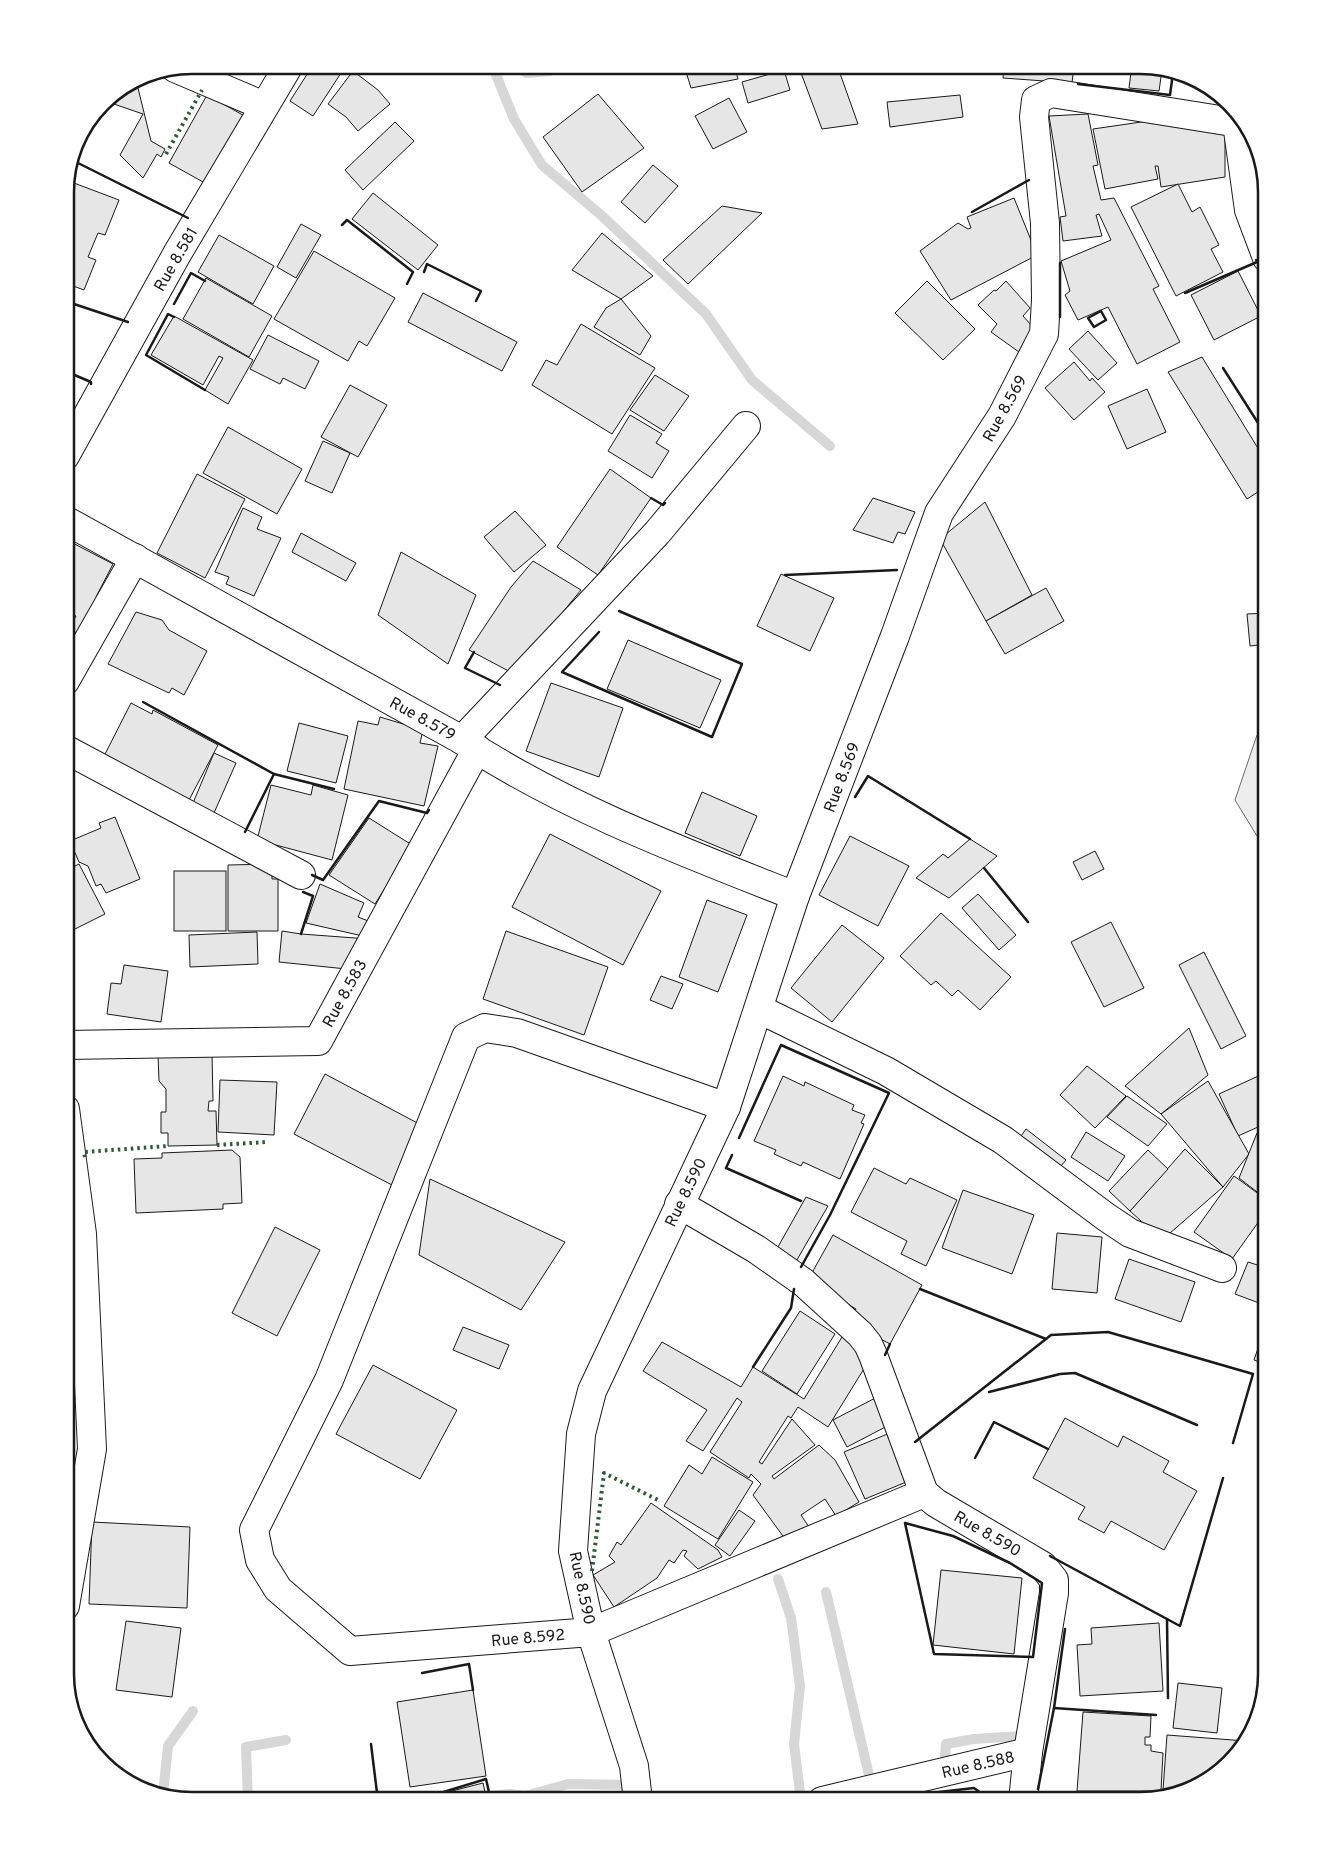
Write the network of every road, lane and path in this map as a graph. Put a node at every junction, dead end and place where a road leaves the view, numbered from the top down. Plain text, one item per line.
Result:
1 (189, 74) edge
2 (284, 74) edge
3 (264, 106) junction
4 (1235, 122) edge
5 (1242, 133) edge
6 (1258, 234) edge
7 (746, 426) dead end
8 (74, 440) edge
9 (74, 525) edge
10 (135, 558) junction
11 (74, 665) edge
12 (470, 745) junction
13 (74, 754) edge
14 (301, 875) dead end
15 (795, 896) junction
16 (759, 1009) junction
17 (74, 1045) edge
18 (726, 1107) junction
19 (679, 1204) junction
20 (74, 1235) edge
21 (1222, 1268) dead end
22 (924, 1493) junction
23 (74, 1554) edge
24 (591, 1632) junction
25 (1028, 1752) junction
26 (637, 1792) edge
27 (860, 1792) edge
28 (1024, 1792) edge

1 - 3 street
2 - 3 street, Rue 8.581
3 - 8 street, Rue 8.581
4 - 15 street, Rue 8.569
5 - 6 street
7 - 12 street, Rue 8.579
9 - 10 street, Rue 8.579
10 - 11 street
10 - 12 street, Rue 8.579
12 - 15 street
12 - 17 street, Rue 8.583
13 - 14 street
15 - 16 street, Rue 8.590
16 - 18 street, Rue 8.590
16 - 21 street
18 - 19 street, Rue 8.590
18 - 24 street, Rue 8.592
19 - 22 street
19 - 24 street, Rue 8.590
20 - 23 street
22 - 24 street, Rue 8.590
22 - 25 street, Rue 8.590
24 - 26 street
25 - 27 street, Rue 8.588
25 - 28 street, Rue 8.588

